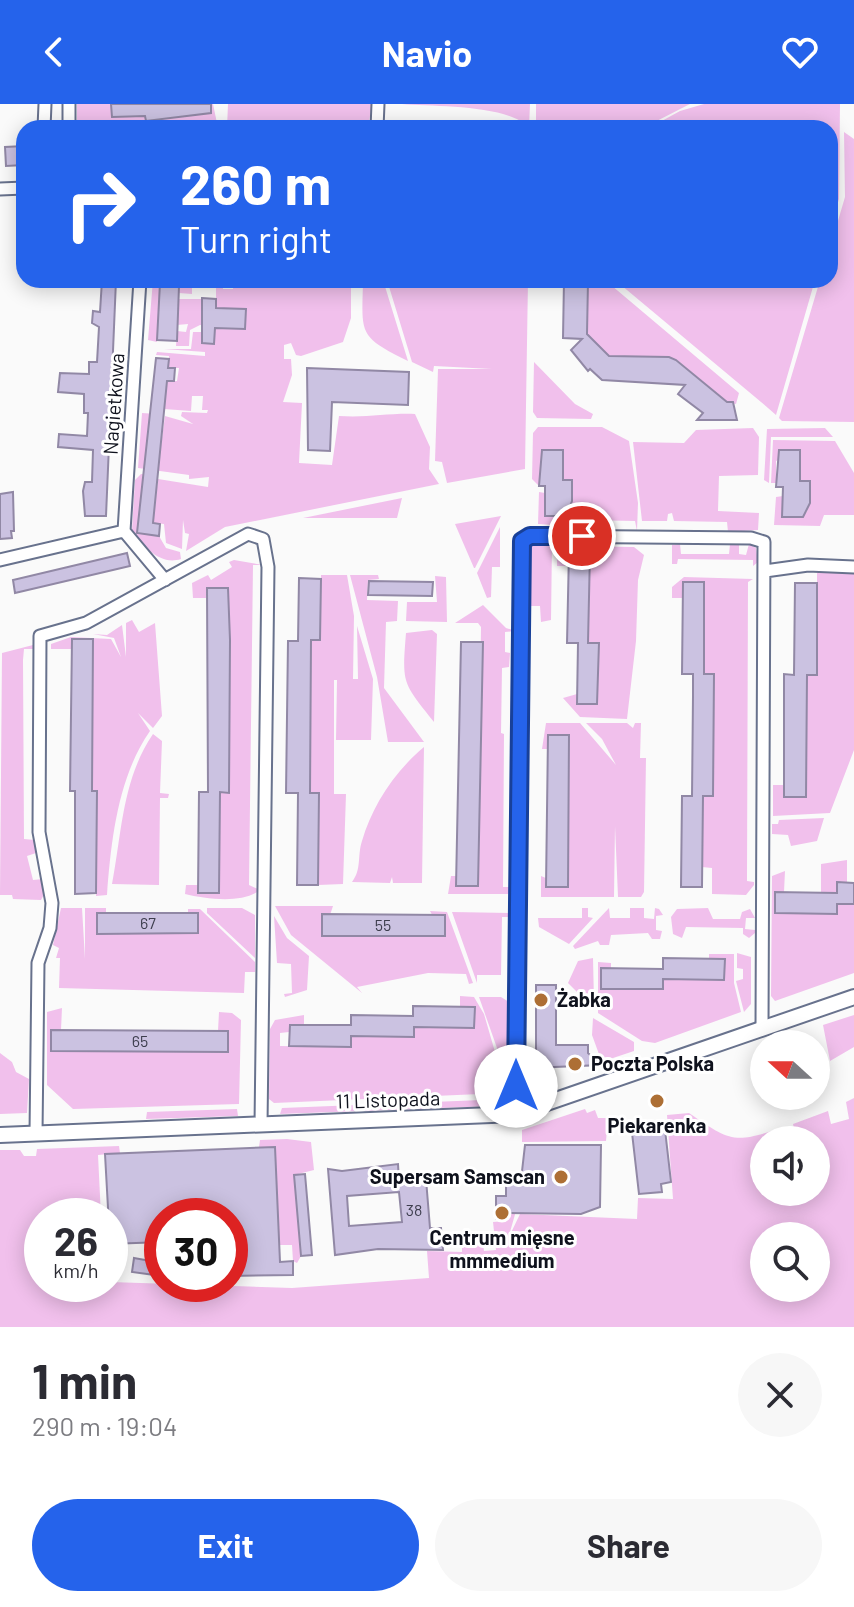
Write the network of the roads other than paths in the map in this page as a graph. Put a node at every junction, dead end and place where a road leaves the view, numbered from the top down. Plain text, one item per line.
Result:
1 (139, 288) edge
2 (124, 531) junction
3 (0, 560) edge
4 (854, 567) edge
5 (765, 571) junction
6 (165, 580) junction
7 (854, 997) edge
8 (762, 1029) junction
9 (515, 1114) junction
10 (261, 1125) junction
11 (36, 1134) junction
12 (0, 1135) edge

1 - 2 street, Nagietkowa
2 - 3 street
2 - 6 street
4 - 5 street
5 - 8 street
5 - 9 street
6 - 10 street
6 - 11 street
7 - 8 street, 11 Listopada
8 - 9 street, 11 Listopada
9 - 10 street, 11 Listopada
10 - 11 street, 11 Listopada
11 - 12 street, 11 Listopada

